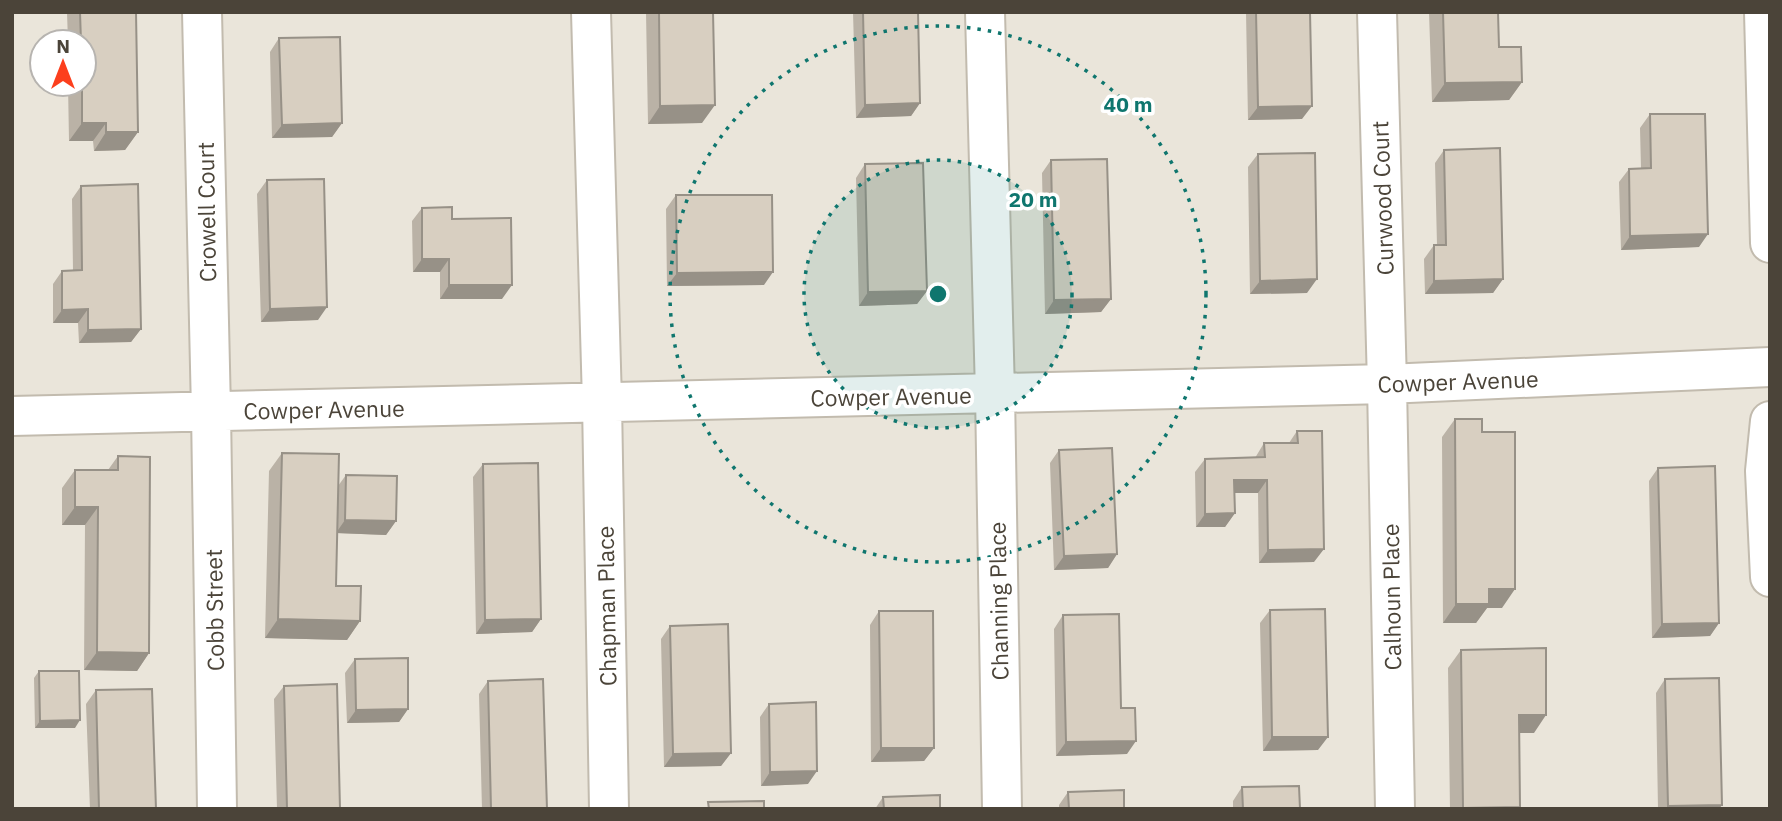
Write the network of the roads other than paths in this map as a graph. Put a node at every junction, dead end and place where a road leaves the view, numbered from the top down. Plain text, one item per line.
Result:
1 (202, 12) edge
2 (591, 12) edge
3 (985, 12) edge
4 (1377, 12) edge
5 (1765, 12) edge
6 (1770, 243) edge
7 (1770, 367) edge
8 (1387, 384) junction
9 (995, 393) junction
10 (602, 402) junction
11 (211, 411) junction
12 (12, 416) edge
13 (1770, 421) edge
14 (1770, 576) edge
15 (216, 809) edge
16 (610, 809) edge
17 (1002, 809) edge
18 (1395, 809) edge

1 - 11 street, Crowell Court
2 - 10 street
3 - 9 street
4 - 8 street, Curwood Court
5 - 6 street
7 - 8 street, Cowper Avenue
8 - 9 street, Cowper Avenue
8 - 18 street, Calhoun Place
9 - 10 street, Cowper Avenue
9 - 17 street, Channing Place
10 - 11 street, Cowper Avenue
10 - 16 street, Chapman Place
11 - 12 street, Cowper Avenue
11 - 15 street, Cobb Street
13 - 14 street

